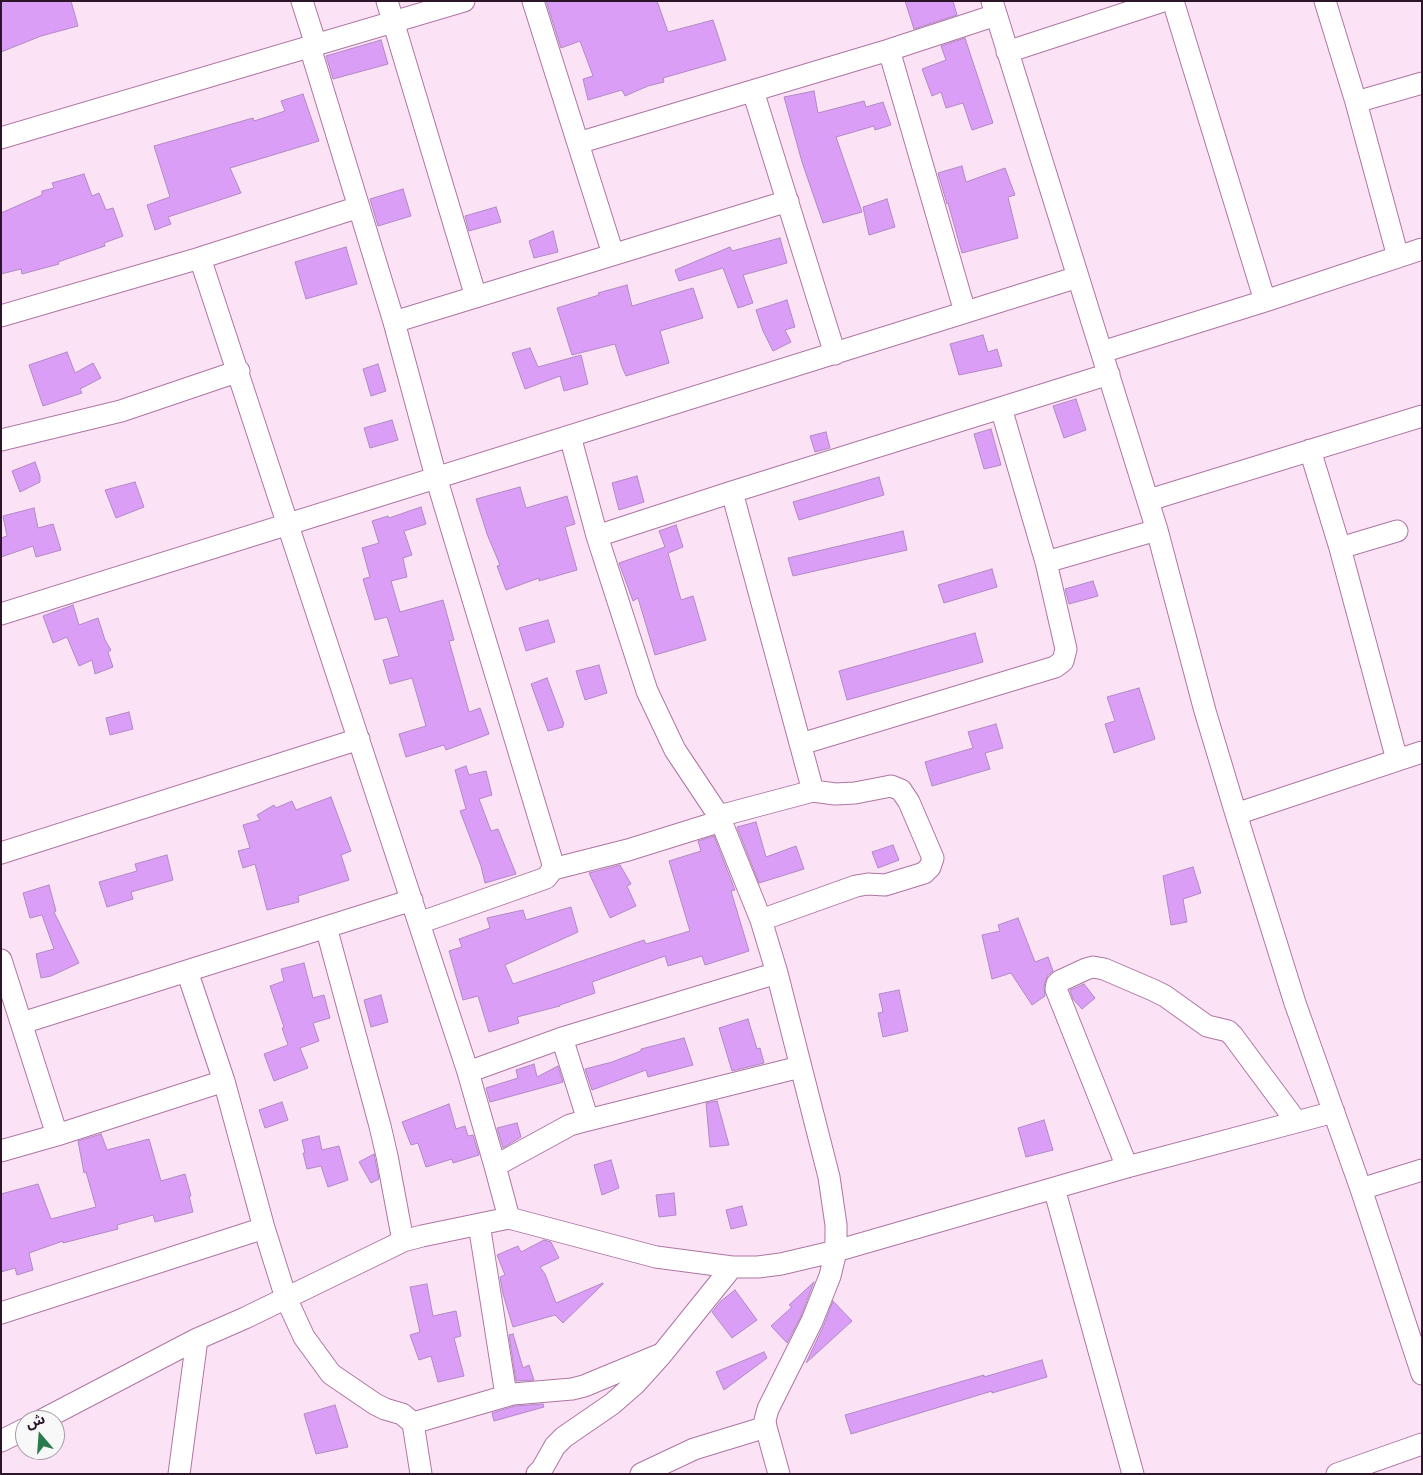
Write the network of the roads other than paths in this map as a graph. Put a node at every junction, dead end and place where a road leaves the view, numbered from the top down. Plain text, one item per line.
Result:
1 (302, 1) edge
2 (387, 1) edge
3 (464, 1) edge
4 (532, 1) edge
5 (1163, 1) edge
6 (1173, 1) edge
7 (1325, 1) edge
8 (994, 8) edge
9 (394, 22) junction
10 (313, 46) junction
11 (889, 50) junction
12 (1007, 52) junction
13 (1422, 83) edge
14 (753, 91) junction
15 (1356, 102) junction
16 (1, 138) edge
17 (578, 142) junction
18 (788, 201) junction
19 (359, 207) junction
20 (1422, 249) edge
21 (613, 254) junction
22 (1398, 257) junction
23 (200, 258) junction
24 (1078, 277) junction
25 (476, 297) junction
26 (1265, 301) junction
27 (966, 312) junction
28 (1, 316) edge
29 (394, 322) junction
30 (1102, 352) junction
31 (835, 354) junction
32 (239, 371) junction
33 (1109, 374) junction
34 (1001, 408) junction
35 (1422, 416) edge
36 (2, 435) edge
37 (570, 436) junction
38 (1310, 450) junction
39 (436, 477) junction
40 (732, 492) junction
41 (1148, 500) junction
42 (288, 524) junction
43 (1158, 530) junction
44 (1397, 531) dead end
45 (597, 536) junction
46 (1340, 548) junction
47 (1046, 562) junction
48 (1, 614) edge
49 (359, 740) junction
50 (800, 744) junction
51 (1422, 752) edge
52 (1397, 760) junction
53 (813, 791) junction
54 (1236, 814) junction
55 (720, 819) junction
56 (1, 853) edge
57 (553, 868) junction
58 (412, 900) junction
59 (761, 920) junction
60 (419, 923) junction
61 (326, 927) junction
62 (1, 960) edge
63 (187, 971) junction
64 (777, 973) junction
65 (22, 1023) junction
66 (562, 1038) junction
67 (800, 1067) junction
68 (468, 1072) junction
69 (224, 1081) junction
70 (1334, 1112) junction
71 (588, 1120) junction
72 (1296, 1121) junction
73 (57, 1135) junction
74 (1, 1151) edge
75 (495, 1166) junction
76 (1127, 1167) junction
77 (1422, 1170) edge
78 (1054, 1188) junction
79 (1361, 1189) junction
80 (508, 1218) junction
81 (479, 1224) junction
82 (264, 1228) junction
83 (403, 1241) junction
84 (836, 1251) junction
85 (732, 1267) junction
86 (286, 1298) junction
87 (1, 1313) edge
88 (197, 1339) junction
89 (1416, 1339) edge
90 (662, 1354) junction
91 (1422, 1374) edge
92 (506, 1395) junction
93 (61, 1410) edge
94 (413, 1423) junction
95 (766, 1427) junction
96 (15, 1434) edge
97 (1, 1441) edge
98 (1422, 1444) edge
99 (179, 1474) edge
100 (421, 1474) edge
101 (537, 1474) edge
102 (641, 1474) edge
103 (779, 1474) edge
104 (1134, 1474) edge
105 (1338, 1474) edge

1 - 10 street
2 - 9 street
3 - 9 street
4 - 17 street
5 - 12 street
6 - 26 street
7 - 15 street
8 - 11 street
8 - 12 street
9 - 10 street
9 - 25 street
10 - 16 street
10 - 19 street
11 - 14 street
11 - 27 street
12 - 24 street
13 - 15 street
14 - 17 street
14 - 18 street
15 - 22 street
17 - 21 street
18 - 21 street
18 - 31 street
19 - 23 street
19 - 29 street
20 - 22 street
21 - 25 street
22 - 26 street
23 - 28 street
23 - 32 street
24 - 27 street
24 - 30 street
25 - 29 street
26 - 30 street
27 - 31 street
29 - 39 street
30 - 33 street
31 - 37 street
32 - 36 street
32 - 42 street
33 - 34 street
33 - 41 street
34 - 40 street
34 - 47 street
35 - 38 street
37 - 39 street
37 - 45 street
38 - 41 street
38 - 46 street
39 - 42 street
39 - 57 street
40 - 45 street
40 - 50 street
41 - 43 street
42 - 48 street
42 - 49 street
43 - 47 street
43 - 54 street
44 - 46 street
45 - 55 street
46 - 52 street
47 - 50 street
49 - 56 street
49 - 58 street
50 - 53 street
51 - 52 street
52 - 54 street
53 - 55 street
53 - 59 street
54 - 70 street
55 - 57 street
55 - 59 street
57 - 60 street
58 - 60 street
58 - 61 street
59 - 64 street
60 - 68 street
61 - 63 street
61 - 83 street
62 - 65 street
63 - 65 street
63 - 69 street
64 - 66 street
64 - 67 street
65 - 73 street
66 - 68 street
66 - 71 street
67 - 71 street
67 - 84 street
68 - 75 street
69 - 73 street
69 - 82 street
70 - 72 street
70 - 79 street
71 - 75 street
72 - 76 street
72 - 76 street
73 - 74 street
75 - 80 street
76 - 78 street
77 - 79 street
78 - 84 street
78 - 104 street
79 - 89 street
80 - 81 street
80 - 85 street
81 - 83 street
81 - 92 street
82 - 86 street
82 - 87 street
83 - 86 street
84 - 85 street
84 - 95 street
85 - 90 street
86 - 88 street
86 - 94 street
88 - 93 street
88 - 99 street
89 - 91 street
90 - 92 street
90 - 101 street
92 - 94 street
94 - 100 street
95 - 102 street
95 - 103 street
96 - 97 street
98 - 105 street

